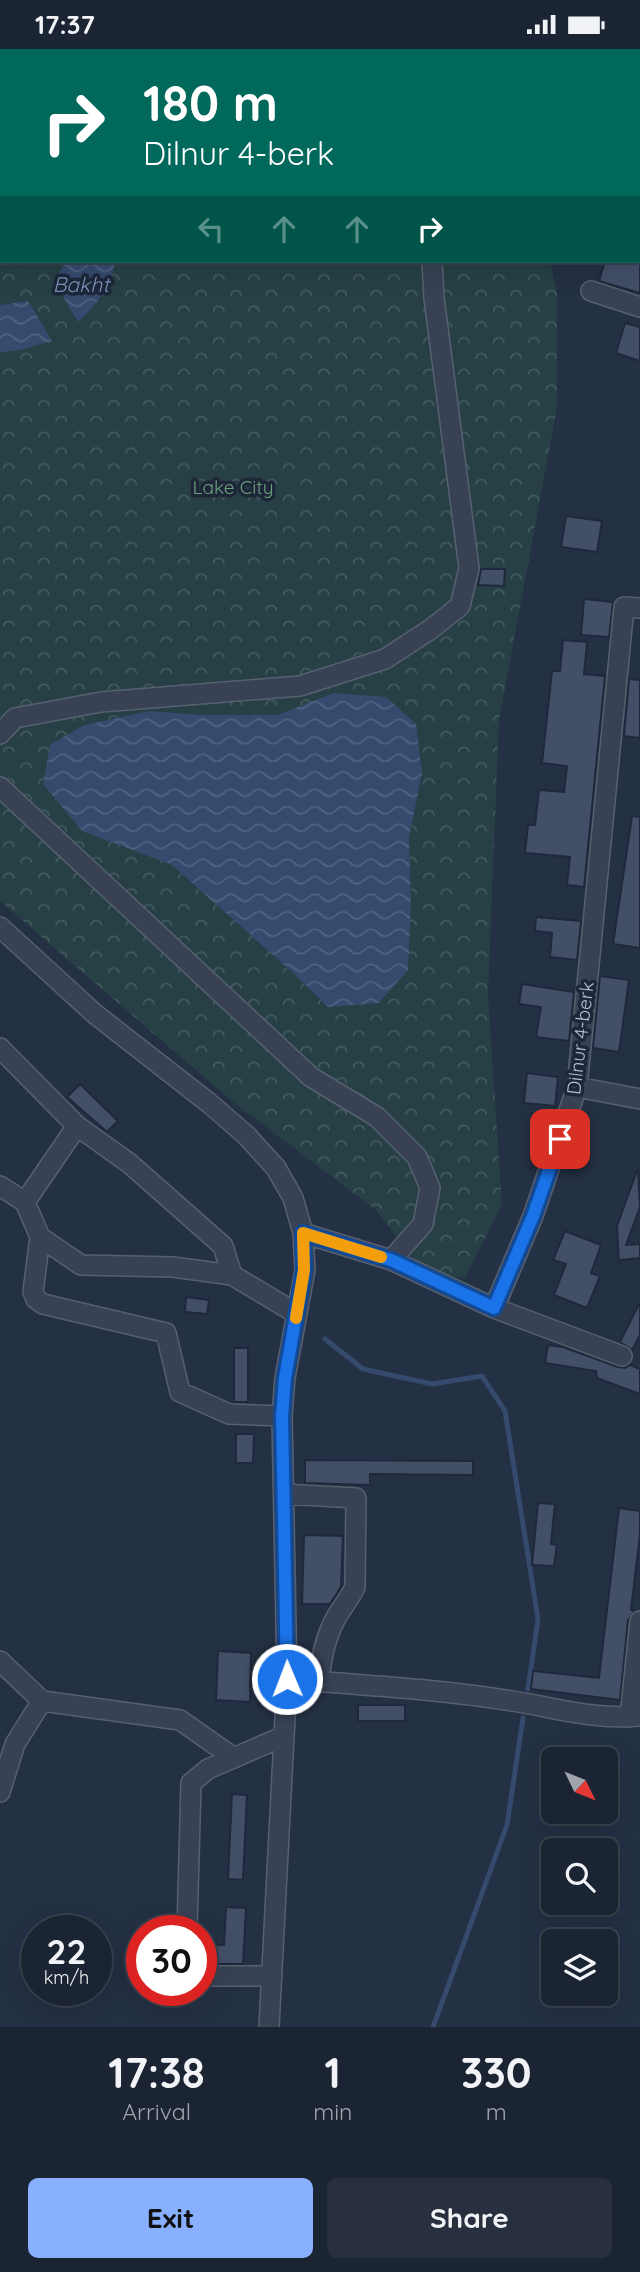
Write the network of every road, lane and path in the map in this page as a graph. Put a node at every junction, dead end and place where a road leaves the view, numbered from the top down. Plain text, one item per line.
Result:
1 (432, 263) edge
2 (592, 291) dead end
3 (640, 307) edge
4 (640, 608) edge
5 (0, 734) edge
6 (0, 787) edge
7 (0, 927) edge
8 (0, 1048) edge
9 (577, 1087) junction
10 (640, 1099) edge
11 (77, 1126) junction
12 (0, 1186) edge
13 (25, 1202) junction
14 (303, 1233) junction
15 (40, 1237) junction
16 (391, 1260) junction
17 (232, 1275) junction
18 (494, 1308) junction
19 (297, 1314) junction
20 (622, 1356) dead end
21 (282, 1416) junction
22 (284, 1494) junction
23 (640, 1621) edge
24 (0, 1661) edge
25 (287, 1679) junction
26 (319, 1681) junction
27 (42, 1701) junction
28 (635, 1717) edge
29 (284, 1736) junction
30 (234, 1758) junction
31 (0, 1791) edge
32 (187, 1915) edge
33 (217, 1976) edge
34 (272, 1976) junction
35 (269, 2027) edge

1 - 5 street
2 - 3 street
4 - 9 street, Dilnur 4-berk
6 - 16 street
7 - 14 street
8 - 11 street
9 - 10 street
9 - 18 street, Dilnur 4-berk
11 - 13 street
11 - 17 street
12 - 13 street
13 - 15 street
14 - 16 street
14 - 19 street
15 - 17 street
15 - 21 street
16 - 18 street
17 - 19 street
18 - 20 street
19 - 21 street
21 - 22 street
22 - 25 street
22 - 26 street
23 - 28 street
24 - 27 street
25 - 26 street
25 - 29 street
26 - 28 street
27 - 30 street
27 - 31 street
29 - 30 street
29 - 34 street
30 - 32 street
33 - 34 street
34 - 35 street

